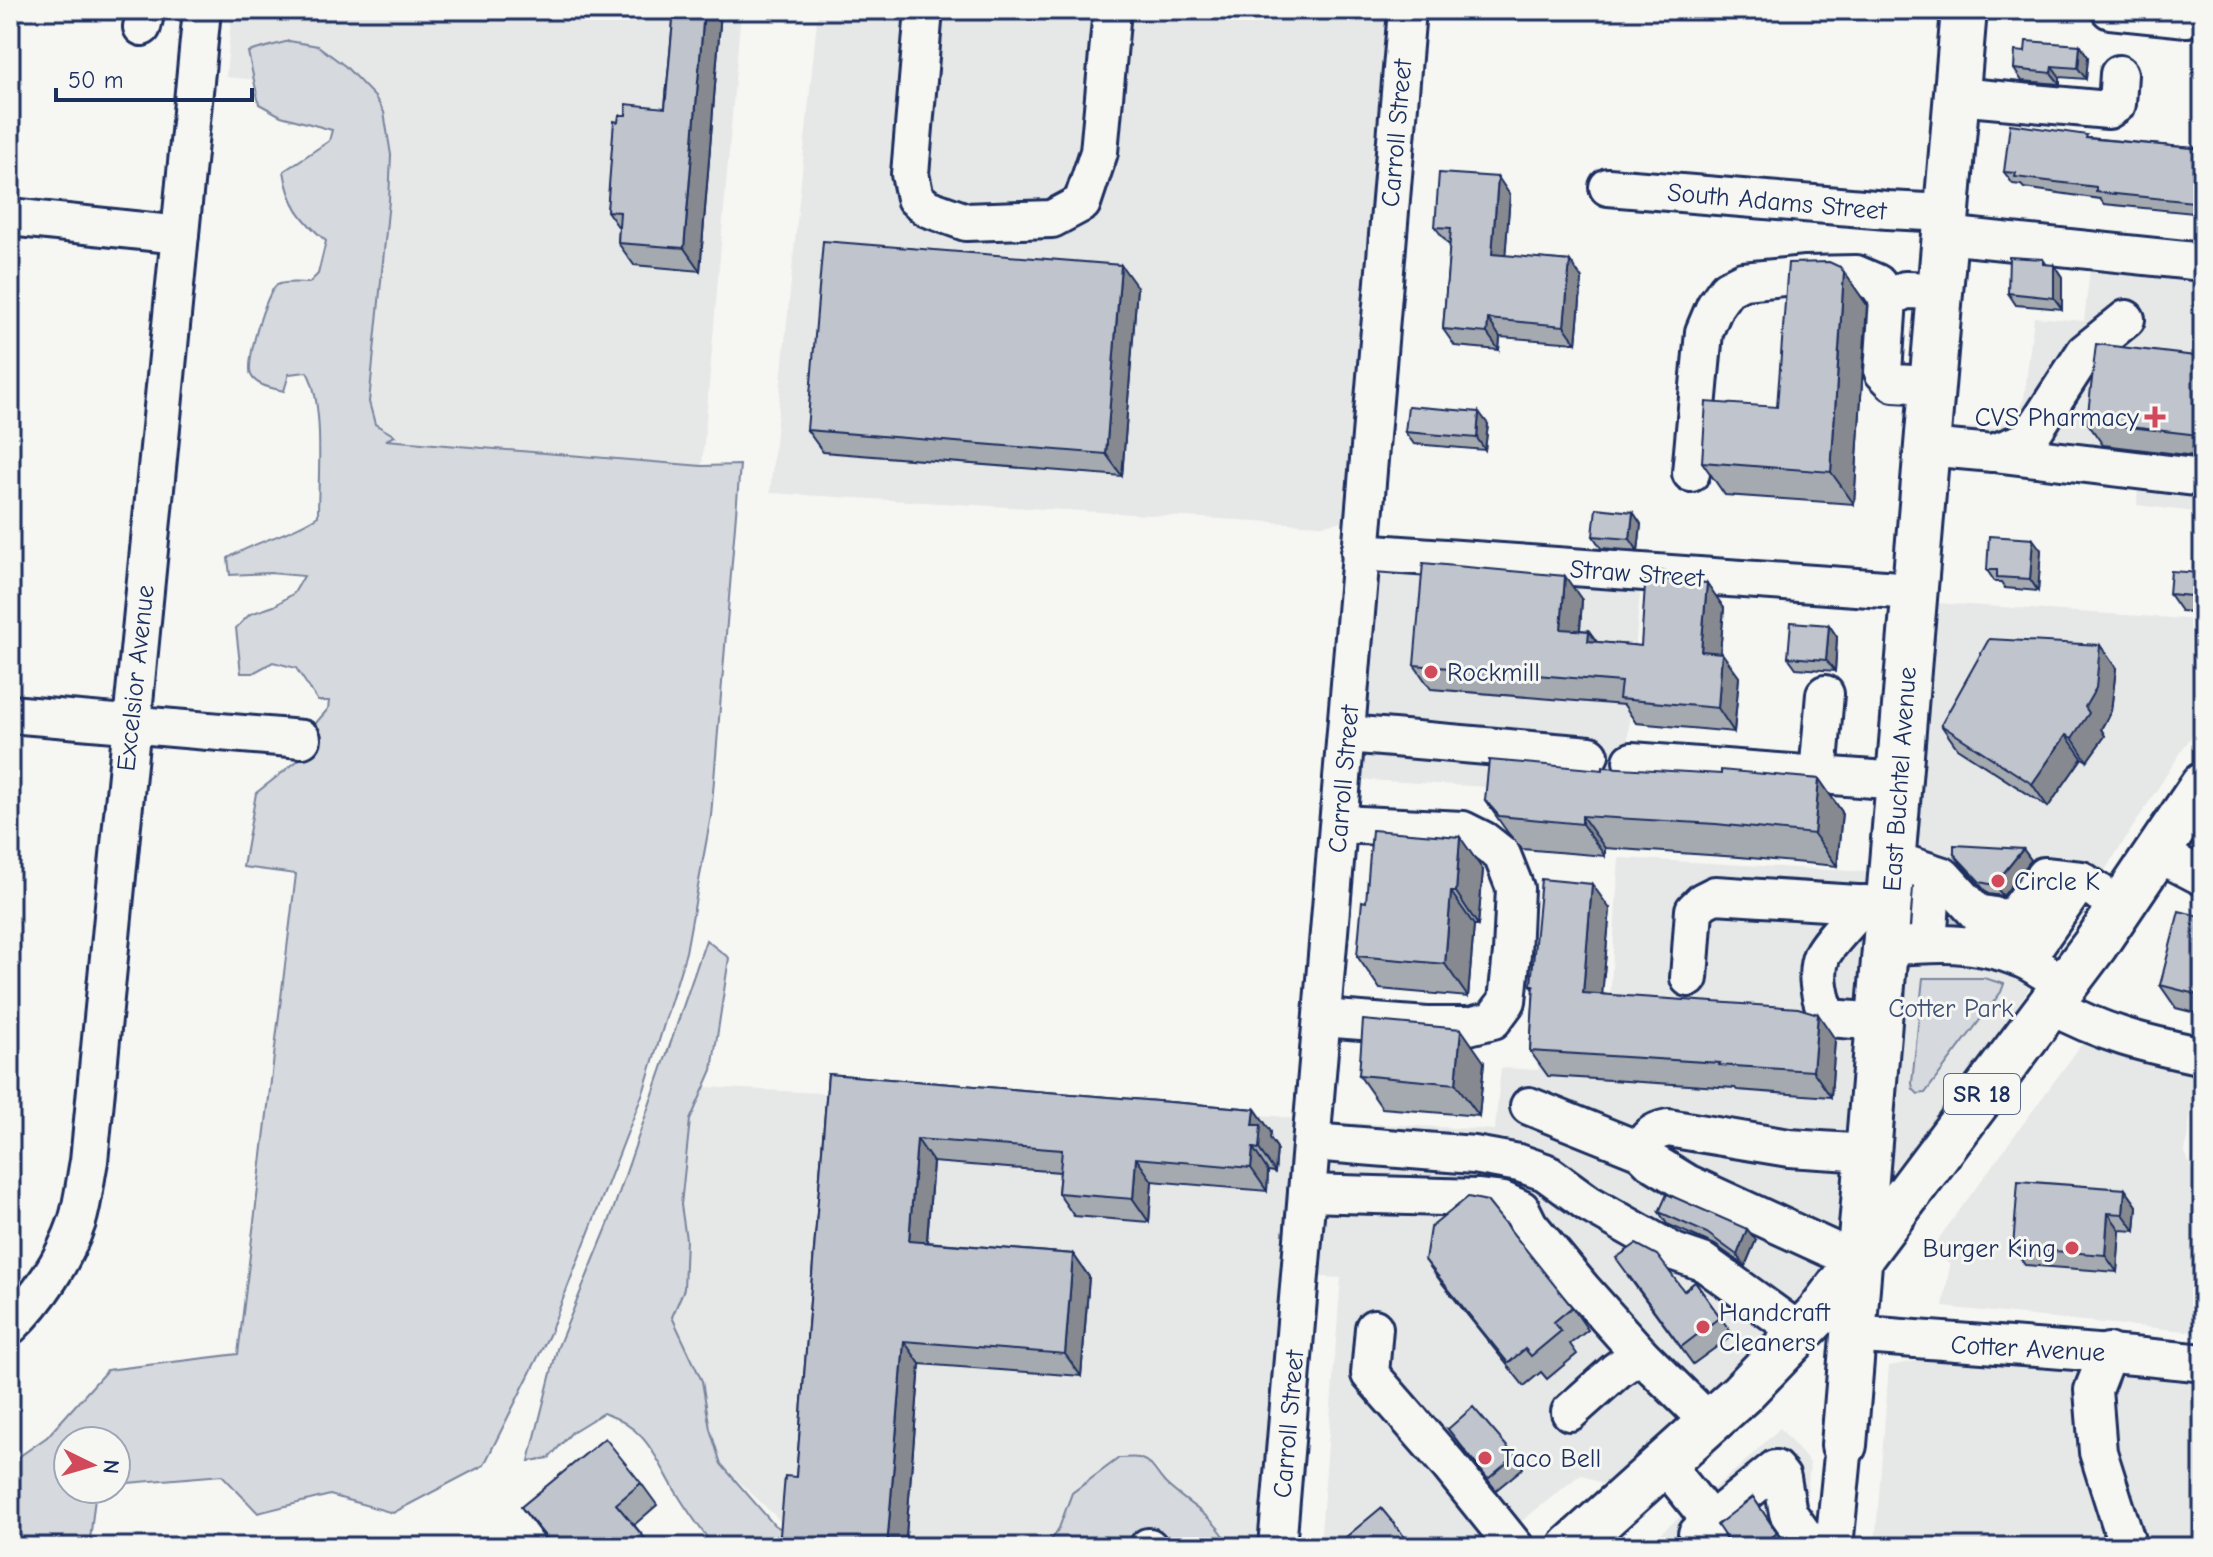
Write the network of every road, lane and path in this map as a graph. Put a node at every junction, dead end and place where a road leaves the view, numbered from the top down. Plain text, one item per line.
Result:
1 (202, 10) edge
2 (924, 10) edge
3 (1112, 10) edge
4 (1407, 10) edge
5 (1964, 10) edge
6 (2110, 10) edge
7 (2187, 18) dead end
8 (2119, 74) dead end
9 (1957, 96) junction
10 (1608, 187) dead end
11 (10, 217) edge
12 (1946, 224) junction
13 (180, 235) junction
14 (2202, 255) edge
15 (1940, 291) junction
16 (1888, 299) junction
17 (2126, 319) dead end
18 (1931, 385) junction
19 (1926, 447) junction
20 (1993, 453) junction
21 (1691, 473) dead end
22 (2203, 478) edge
23 (1360, 552) junction
24 (1913, 591) junction
25 (1825, 694) dead end
26 (10, 714) edge
27 (131, 724) junction
28 (1347, 734) junction
29 (302, 739) dead end
30 (1590, 755) dead end
31 (1632, 761) dead end
32 (1818, 775) junction
33 (1900, 781) junction
34 (2203, 785) edge
35 (1339, 824) junction
36 (2157, 853) junction
37 (2203, 877) edge
38 (2081, 880) junction
39 (2121, 907) junction
40 (1922, 910) junction
41 (2011, 919) junction
42 (1990, 948) junction
43 (2025, 960) junction
44 (1689, 978) dead end
45 (2058, 996) junction
46 (1322, 1018) junction
47 (1879, 1022) junction
48 (2203, 1056) edge
49 (1529, 1106) dead end
50 (1312, 1142) junction
51 (1641, 1151) junction
52 (1868, 1153) junction
53 (1307, 1193) junction
54 (1859, 1262) junction
55 (10, 1326) edge
56 (1374, 1328) dead end
57 (1800, 1332) junction
58 (1853, 1334) junction
59 (2108, 1352) junction
60 (1640, 1354) junction
61 (2203, 1363) edge
62 (1570, 1412) dead end
63 (1710, 1423) junction
64 (1844, 1445) joint
65 (1665, 1464) junction
66 (1711, 1539) edge
67 (1820, 1539) edge
68 (1277, 1547) edge
69 (1515, 1547) edge
70 (1571, 1547) edge
71 (2128, 1547) edge

1 - 13 street, Excelsior Avenue
2 - 3 street
4 - 23 street, Carroll Street
5 - 9 main road, East Buchtel Avenue
6 - 7 street
8 - 9 street
9 - 12 main road, East Buchtel Avenue
10 - 12 street, South Adams Street
11 - 13 street
12 - 14 street, South Adams Street
12 - 15 main road, East Buchtel Avenue
13 - 27 street, Excelsior Avenue
15 - 16 street
15 - 18 main road, East Buchtel Avenue
16 - 18 street
16 - 21 street
17 - 20 street
18 - 19 main road, East Buchtel Avenue
19 - 20 street
19 - 24 main road, East Buchtel Avenue
20 - 22 street
23 - 24 street, Straw Street
23 - 28 street, Carroll Street
24 - 33 main road, East Buchtel Avenue
25 - 32 street
26 - 27 street
27 - 29 street
27 - 55 street, Excelsior Avenue
28 - 30 street
28 - 35 street, Carroll Street
31 - 32 street
32 - 33 street
33 - 40 main road, East Buchtel Avenue
34 - 36 main road, SR 18
35 - 46 street, Carroll Street
35 - 46 street
36 - 37 street
36 - 39 main road, SR 18
38 - 39 street
38 - 41 street
38 - 43 street
39 - 45 main road, SR 18
40 - 41 street
40 - 42 street
40 - 44 street
40 - 47 main road, East Buchtel Avenue
40 - 47 street
41 - 42 street
42 - 43 street
43 - 45 street
45 - 48 street
45 - 54 main road, SR 18
46 - 50 street, Carroll Street
47 - 52 main road, East Buchtel Avenue
49 - 51 street
50 - 53 street, Carroll Street
50 - 57 street
51 - 52 street
51 - 54 street
52 - 54 main road, East Buchtel Avenue
53 - 60 street
53 - 68 street, Carroll Street
54 - 57 main road, SR 18
54 - 58 main road, East Buchtel Avenue
56 - 69 street
57 - 63 main road, SR 18
58 - 59 street, Cotter Avenue
58 - 64 main road, East Buchtel Avenue
59 - 61 street, Cotter Avenue
59 - 71 street
60 - 62 street
60 - 63 street
63 - 65 main road, SR 18
64 - 67 street, East Buchtel Avenue
65 - 66 street
65 - 70 main road, SR 18
66 - 67 street

